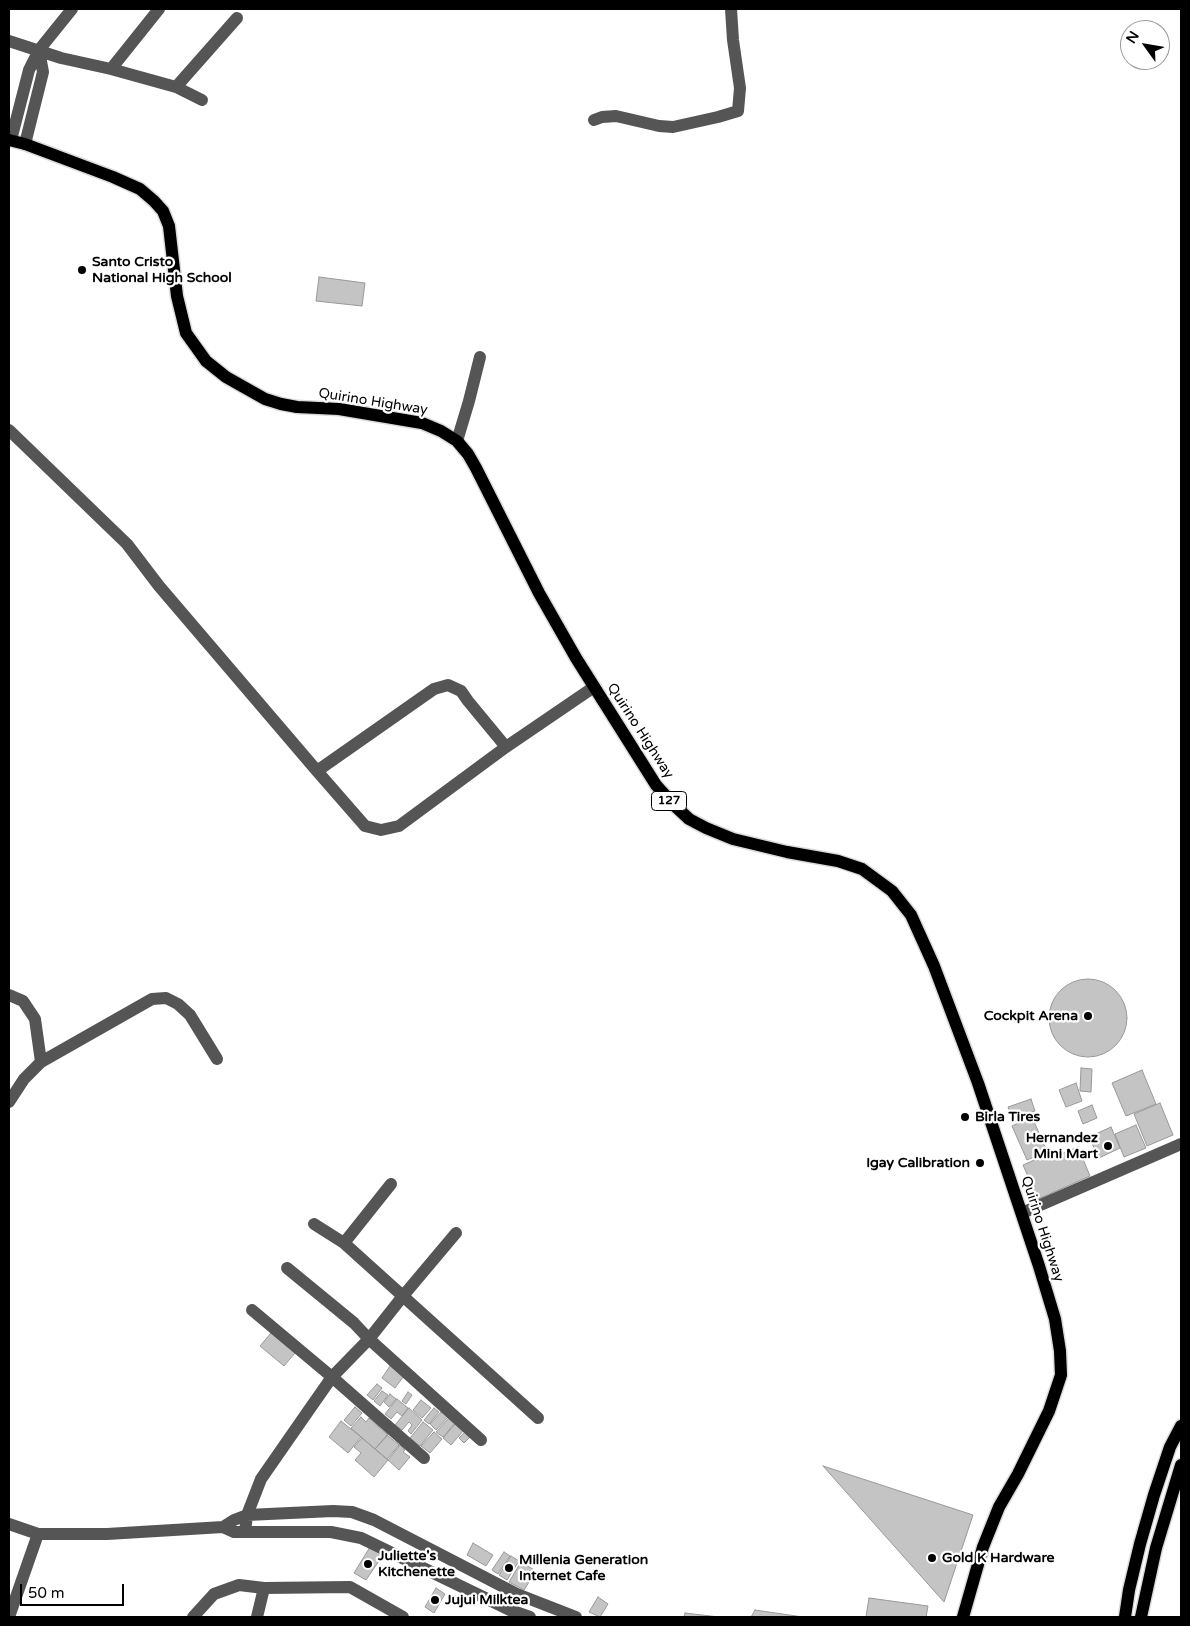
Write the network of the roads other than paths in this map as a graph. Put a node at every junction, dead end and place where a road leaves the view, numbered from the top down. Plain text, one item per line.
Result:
1 (72, 9) edge
2 (160, 9) edge
3 (731, 9) edge
4 (237, 18) dead end
5 (9, 41) edge
6 (39, 50) junction
7 (111, 69) junction
8 (176, 87) junction
9 (202, 100) dead end
10 (594, 120) dead end
11 (10, 140) edge
12 (25, 144) junction
13 (480, 357) dead end
14 (9, 430) edge
15 (457, 441) junction
16 (594, 687) junction
17 (506, 747) junction
18 (317, 771) junction
19 (9, 995) edge
20 (217, 1059) dead end
21 (41, 1062) junction
22 (9, 1102) edge
23 (1181, 1144) edge
24 (392, 1184) dead end
25 (1022, 1213) junction
26 (314, 1224) dead end
27 (456, 1233) dead end
28 (344, 1243) junction
29 (287, 1268) dead end
30 (402, 1296) junction
31 (252, 1310) dead end
32 (369, 1339) junction
33 (332, 1378) junction
34 (538, 1418) dead end
35 (1181, 1426) edge
36 (481, 1440) dead end
37 (424, 1458) dead end
38 (1181, 1464) edge
39 (247, 1515) junction
40 (9, 1524) edge
41 (222, 1527) junction
42 (245, 1532) junction
43 (38, 1534) junction
44 (264, 1588) junction
45 (13, 1594) edge
46 (964, 1616) edge
47 (9, 1617) edge
48 (193, 1617) edge
49 (257, 1617) edge
50 (403, 1617) edge
51 (530, 1617) edge
52 (576, 1617) edge
53 (1125, 1617) edge
54 (1141, 1617) edge

1 - 6 street
2 - 7 street
3 - 10 street
4 - 8 street
5 - 6 street
6 - 7 street
6 - 11 street
6 - 12 street
7 - 8 street
8 - 9 street
11 - 12 main road, Quirino Highway / 127
12 - 15 main road, Quirino Highway / 127
13 - 15 street
14 - 18 street
15 - 16 main road, Quirino Highway / 127
16 - 17 street
16 - 25 main road, Quirino Highway / 127
17 - 18 street
17 - 18 street
19 - 21 street
20 - 21 street
21 - 22 street
23 - 25 street
24 - 28 street
25 - 46 main road, Quirino Highway / 127
26 - 28 street
27 - 30 street
28 - 30 street
29 - 32 street
30 - 32 street
30 - 34 street
31 - 33 street
32 - 33 street
32 - 36 street
33 - 37 street
33 - 39 street
35 - 53 main road
38 - 54 main road
39 - 41 street
39 - 42 street
39 - 52 street
40 - 43 street
41 - 42 street
41 - 43 street
42 - 51 street
43 - 45 street
44 - 48 street
44 - 49 street
44 - 50 street
45 - 47 street

